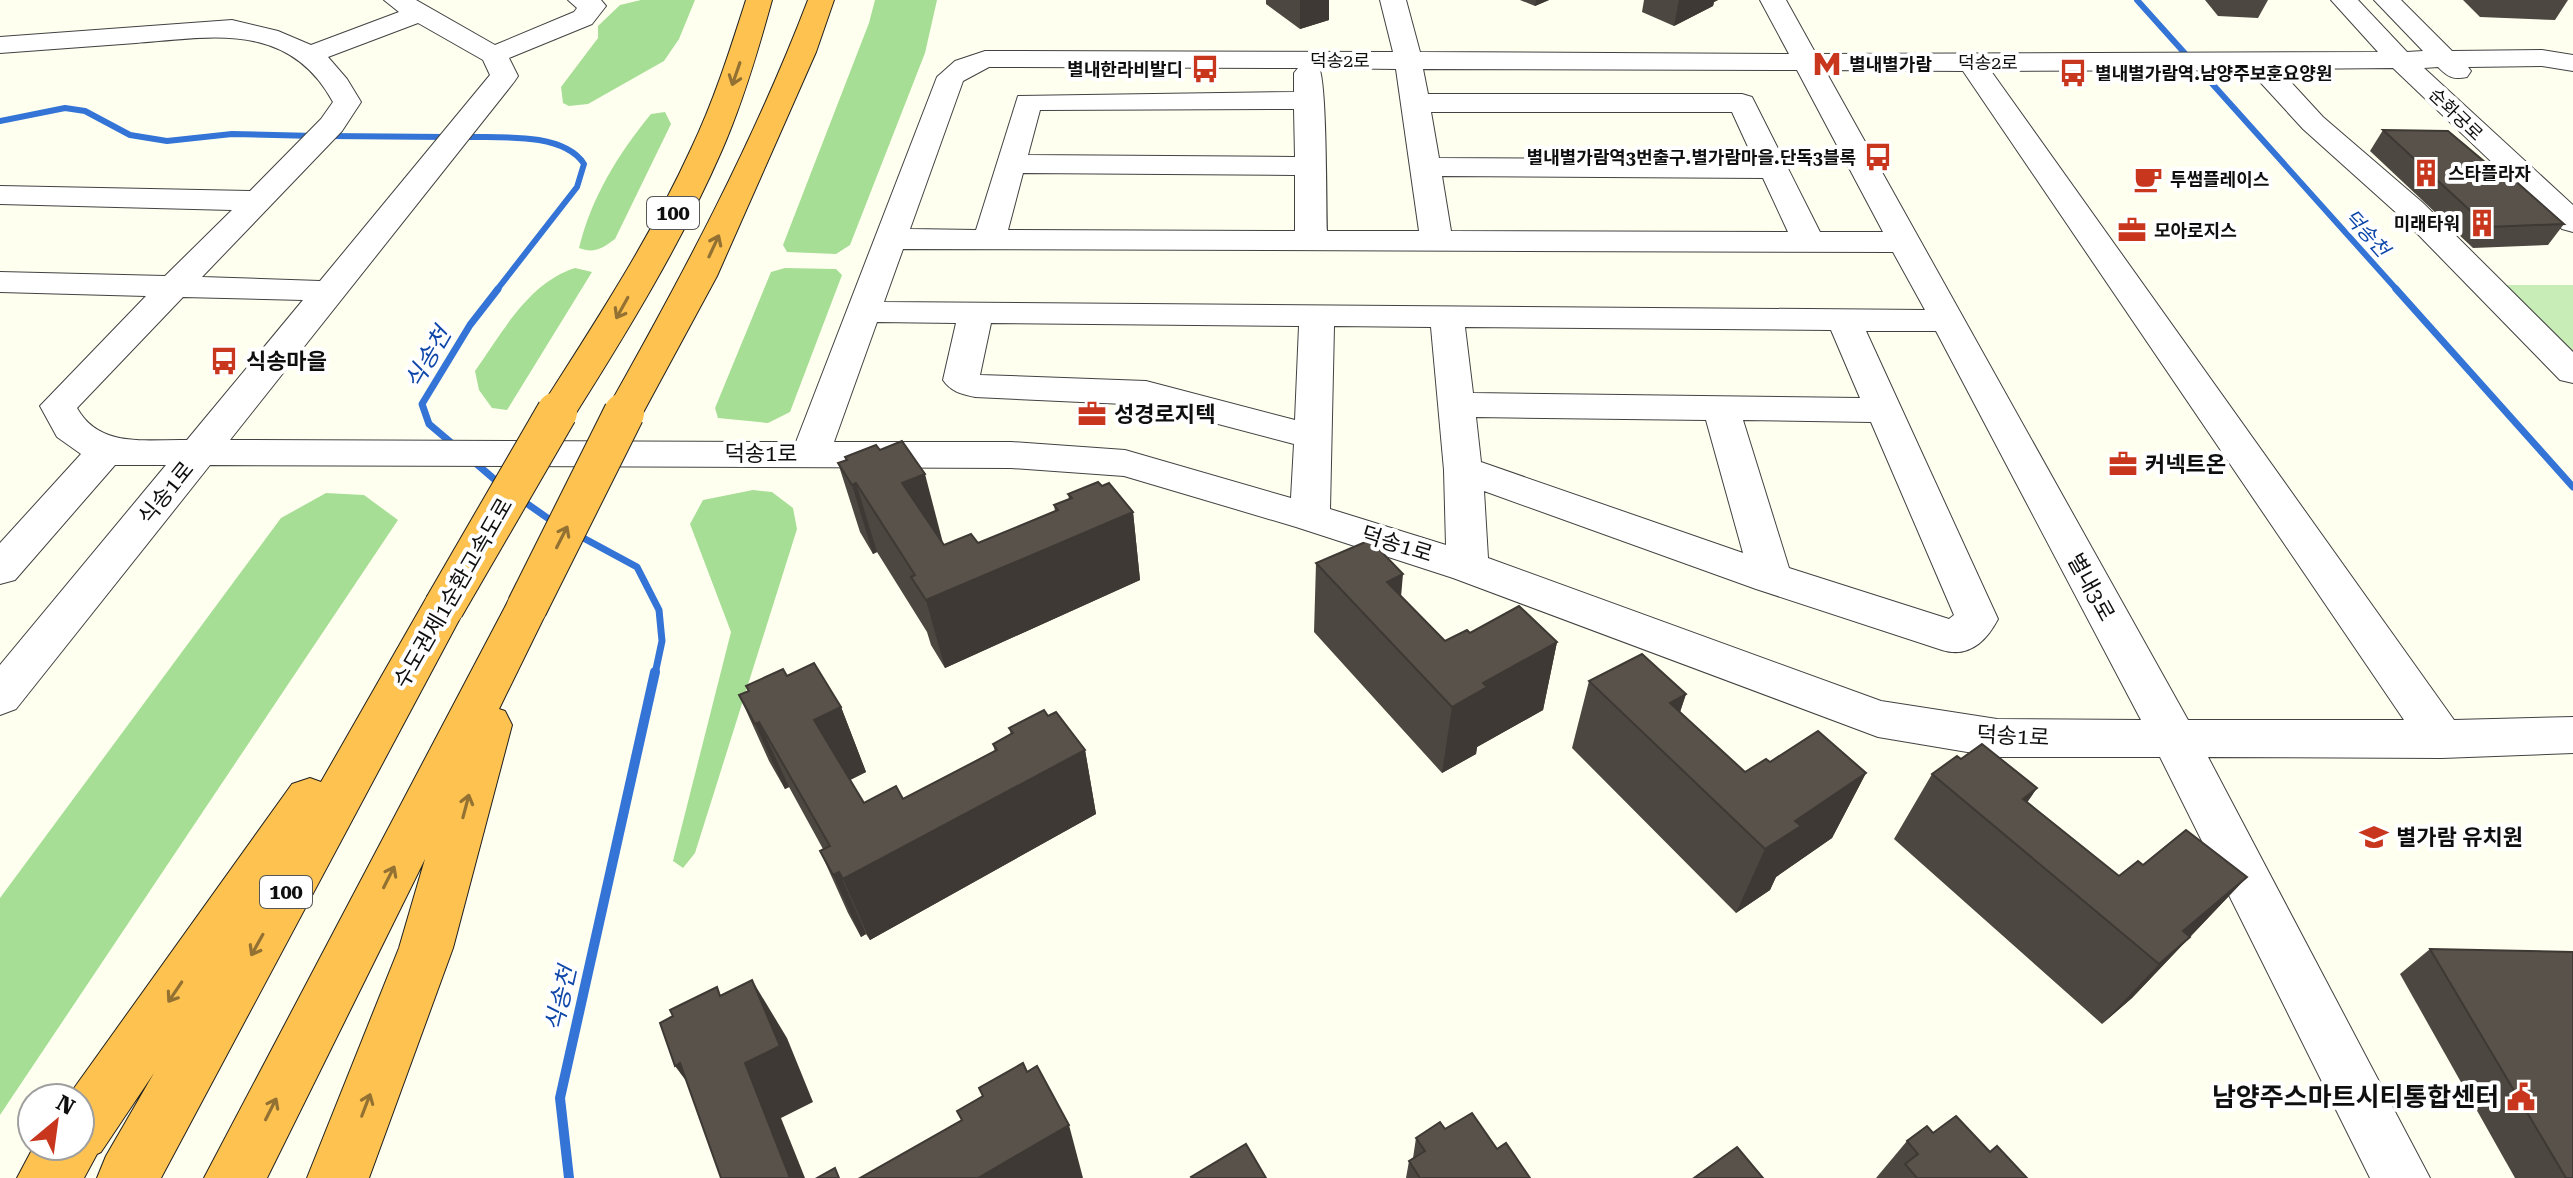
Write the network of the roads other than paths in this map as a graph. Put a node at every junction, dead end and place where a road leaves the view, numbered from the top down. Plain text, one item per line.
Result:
1 (581, 0) edge
2 (759, 0) edge
3 (821, 0) edge
4 (1393, 0) edge
5 (1773, 0) edge
6 (2344, 0) edge
7 (2387, 0) edge
8 (409, 7) edge
9 (0, 45) edge
10 (309, 55) junction
11 (494, 55) junction
12 (1308, 60) junction
13 (1408, 60) junction
14 (2401, 61) junction
15 (2447, 61) junction
16 (1805, 62) junction
17 (1971, 62) junction
18 (2243, 62) junction
19 (2573, 63) edge
20 (1309, 100) junction
21 (1415, 103) junction
22 (1011, 164) junction
23 (1309, 166) junction
24 (1425, 167) junction
25 (1773, 169) junction
26 (2573, 188) edge
27 (0, 195) edge
28 (259, 201) junction
29 (2573, 222) edge
30 (891, 239) junction
31 (989, 239) junction
32 (1311, 240) junction
33 (1437, 241) junction
34 (1809, 242) junction
35 (1904, 242) junction
36 (0, 282) edge
37 (174, 287) junction
38 (332, 291) junction
39 (863, 312) junction
40 (976, 312) junction
41 (1317, 315) junction
42 (1447, 318) junction
43 (1844, 320) junction
44 (1946, 321) junction
45 (2573, 372) edge
46 (1457, 405) junction
47 (1721, 408) junction
48 (1884, 410) junction
49 (1313, 437) junction
50 (105, 452) junction
51 (200, 452) junction
52 (811, 453) junction
53 (1463, 470) junction
54 (1310, 517) junction
55 (1468, 567) junction
56 (0, 569) edge
57 (1771, 578) junction
58 (437, 619) junction
59 (520, 621) junction
60 (0, 697) edge
61 (2573, 735) edge
62 (2174, 738) junction
63 (2442, 739) junction
64 (96, 1108) edge
65 (128, 1178) edge
66 (235, 1178) edge
67 (338, 1178) edge
68 (2401, 1178) edge

1 - 11 street
2 -> 58 highway, 수도권제1순환고속도로 / 100, bridge
59 -> 3 highway, 100, bridge
4 - 13 street
5 - 16 street, 별내3로
6 - 14 street, 순화궁로
7 - 15 street, 순화궁로
8 - 10 street
8 - 11 street
9 - 10 street
10 - 28 street
11 - 38 street, 식송1로
12 - 13 street, 덕송2로
12 - 20 street
12 - 30 street, 덕송2로
13 - 16 street, 덕송2로
13 - 21 street
14 - 15 street
14 - 18 street
14 - 29 street, 순화궁로
15 - 19 street
15 - 26 street, 순화궁로
16 - 17 street, 덕송2로
16 - 35 street, 별내3로
17 - 18 street, 덕송2로
17 - 63 street
18 - 45 street
20 - 22 street
20 - 23 street
21 - 24 street
21 - 25 street
22 - 23 street
22 - 31 street
23 - 32 street
24 - 25 street
24 - 33 street
25 - 34 street
27 - 28 street
28 - 37 street
30 - 31 street
30 - 39 street, 덕송2로
31 - 32 street
32 - 33 street
33 - 34 street
34 - 35 street
35 - 44 street, 별내3로
36 - 37 street
37 - 38 street
37 - 50 street
38 - 51 street, 식송1로
39 - 40 street
39 - 52 street, 덕송2로
40 - 41 street
40 - 49 street
41 - 42 street
41 - 49 street
42 - 43 street
42 - 46 street
43 - 44 street
43 - 48 street
44 - 62 street, 별내3로
46 - 47 street
46 - 53 street
47 - 48 street
47 - 57 street
48 - 57 street
49 - 54 street
50 - 51 street, 덕송1로
50 - 56 street
51 - 52 street, 덕송1로
51 - 60 street, 식송1로
52 - 54 street, 덕송1로
53 - 55 street
53 - 57 street
54 - 55 street, 덕송1로
55 - 62 street, 덕송1로
58 -> 64 highway
58 -> 65 highway, 수도권제1순환고속도로 / 100
66 -> 59 highway, 100
67 -> 59 highway
61 - 63 street, 덕송1로
62 - 63 street, 덕송1로
62 - 68 street, 별내3로

